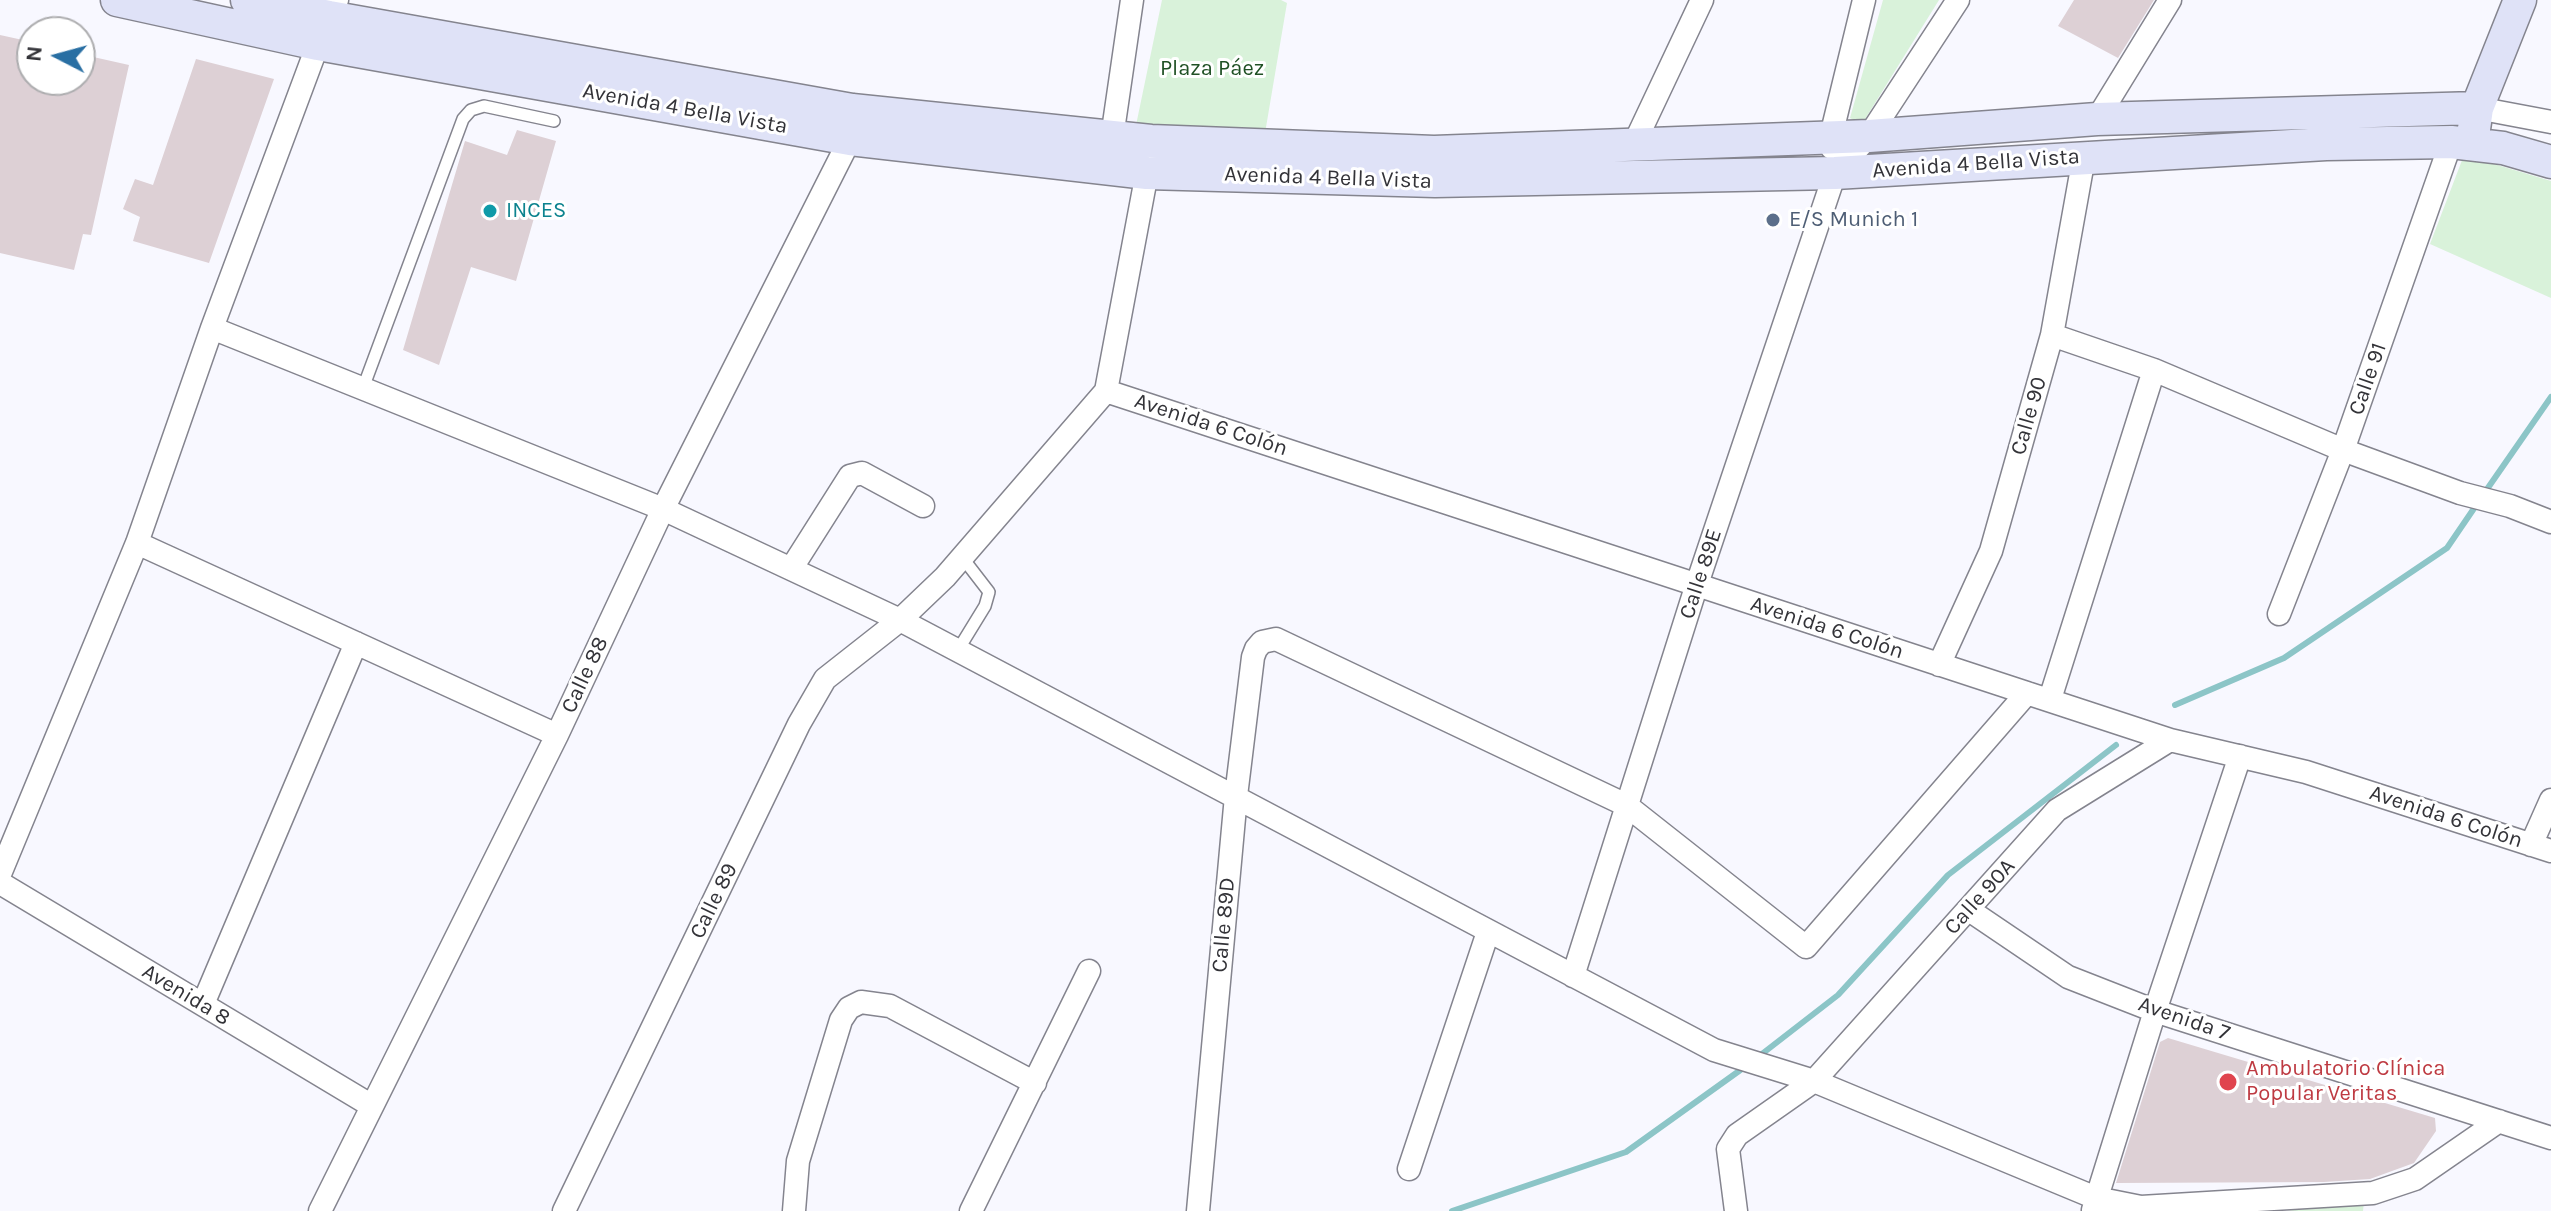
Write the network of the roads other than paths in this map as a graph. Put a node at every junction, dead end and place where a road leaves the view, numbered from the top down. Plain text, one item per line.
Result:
1 (117, 0) edge
2 (247, 0) edge
3 (1132, 0) edge
4 (1702, 0) edge
5 (1864, 0) edge
6 (1958, 0) edge
7 (2170, 0) edge
8 (2520, 0) edge
9 (328, 20) edge
10 (2477, 108) junction
11 (2097, 119) junction
12 (554, 121) dead end
13 (2551, 122) edge
14 (1831, 136) junction
15 (1869, 136) junction
16 (850, 139) junction
17 (1151, 141) junction
18 (2461, 142) junction
19 (1634, 144) junction
20 (1110, 153) junction
21 (2084, 157) junction
22 (2551, 162) edge
23 (1147, 173) junction
24 (1835, 173) junction
25 (212, 328) junction
26 (2052, 335) junction
27 (2154, 370) junction
28 (363, 388) junction
29 (1106, 391) junction
30 (2343, 450) junction
31 (923, 506) dead end
32 (663, 509) junction
33 (2551, 522) edge
34 (137, 543) junction
35 (962, 557) junction
36 (791, 569) junction
37 (1697, 584) junction
38 (2279, 614) dead end
39 (900, 620) junction
40 (356, 643) junction
41 (958, 650) junction
42 (1939, 665) junction
43 (2027, 693) junction
44 (2050, 699) junction
45 (557, 735) junction
46 (2170, 740) junction
47 (2240, 756) junction
48 (1236, 796) junction
49 (2551, 800) edge
50 (1626, 805) junction
51 (2541, 848) edge
52 (0, 874) edge
53 (0, 883) edge
54 (1969, 910) junction
55 (1488, 932) junction
56 (1089, 971) dead end
57 (1573, 976) junction
58 (203, 1004) junction
59 (2155, 1011) junction
60 (1814, 1081) junction
61 (1035, 1083) junction
62 (372, 1106) junction
63 (2499, 1121) junction
64 (2551, 1138) edge
65 (1409, 1169) dead end
66 (2373, 1202) edge
67 (2094, 1204) edge
68 (2140, 1209) edge
69 (320, 1211) edge
70 (564, 1211) edge
71 (794, 1211) edge
72 (971, 1211) edge
73 (1198, 1211) edge
74 (1736, 1211) edge

1 - 9 street, Avenida 4 Bella Vista
2 - 9 street, Avenida 4 Bella Vista
3 - 20 street
4 - 19 street
5 - 14 street
6 - 15 street
7 - 11 street
8 - 10 street
9 - 16 street, Avenida 4 Bella Vista
9 - 20 street, Avenida 4 Bella Vista
9 - 25 street
10 - 11 street, Avenida 4 Bella Vista
10 - 13 street
10 - 18 street
11 - 15 street, Avenida 4 Bella Vista
12 - 28 lane
14 - 15 street, Avenida 4 Bella Vista
14 - 19 street, Avenida 4 Bella Vista
14 - 24 street
15 - 24 street
16 - 20 street, Avenida 4 Bella Vista
16 - 32 street, Calle 88
17 - 19 street, Avenida 4 Bella Vista
17 - 20 street, Avenida 4 Bella Vista
17 - 23 street
18 - 21 street, Avenida 4 Bella Vista
18 - 22 street, Avenida 4 Bella Vista
18 - 30 street, Calle 91
20 - 23 street, Avenida 4 Bella Vista
21 - 24 street, Avenida 4 Bella Vista
21 - 26 street, Calle 90
23 - 24 street, Avenida 4 Bella Vista
23 - 29 street
24 - 37 street, Calle 89E
25 - 28 street
25 - 34 street
26 - 27 street
26 - 42 street, Calle 90
27 - 30 street
27 - 44 street
28 - 32 street
29 - 35 street, Calle 89
29 - 37 street, Avenida 6 Colón
30 - 33 street
30 - 38 street, Calle 91
31 - 36 street
32 - 36 street
32 - 45 street, Calle 88
34 - 40 street
34 - 52 street
35 - 39 street, Calle 89
35 - 41 lane
36 - 39 street
37 - 42 street, Avenida 6 Colón
37 - 50 street, Calle 89E
39 - 41 street
39 - 70 street, Calle 89
40 - 45 street
40 - 58 street
41 - 48 street
42 - 43 street, Avenida 6 Colón
43 - 44 street, Avenida 6 Colón
43 - 50 street
44 - 46 street, Avenida 6 Colón
45 - 62 street, Calle 88
46 - 47 street, Avenida 6 Colón
46 - 54 street, Calle 90A
47 - 51 street, Avenida 6 Colón
47 - 59 street
48 - 50 street, Calle 89D
48 - 55 street
48 - 73 street, Calle 89D
49 - 51 street
50 - 57 street, Calle 89E
53 - 58 street, Avenida 8
54 - 59 street, Avenida 7
54 - 60 street, Calle 90A
55 - 57 street
55 - 65 street
56 - 61 street
57 - 60 street
58 - 62 street, Avenida 8
59 - 63 street, Avenida 7
59 - 67 street
60 - 67 street
60 - 74 street, Calle 90A
61 - 71 street
61 - 72 street
62 - 69 street, Calle 88
63 - 64 street, Avenida 7
63 - 66 street
66 - 68 street
67 - 68 street

